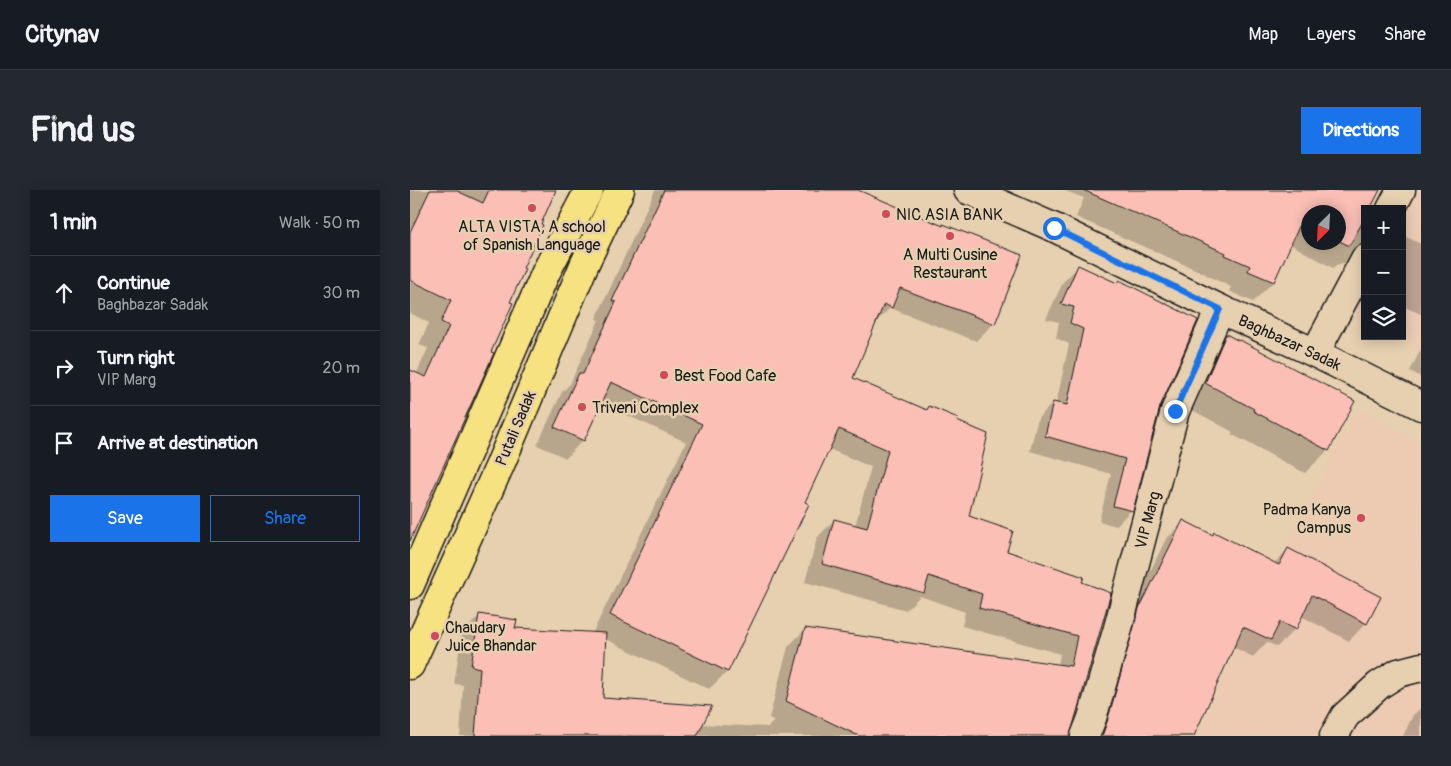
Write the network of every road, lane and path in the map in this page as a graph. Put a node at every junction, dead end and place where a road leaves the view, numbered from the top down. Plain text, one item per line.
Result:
1 (589, 190) edge
2 (620, 190) edge
3 (968, 190) edge
4 (1401, 190) edge
5 (1393, 205) edge
6 (1361, 267) edge
7 (1220, 309) junction
8 (1315, 353) junction
9 (1421, 406) edge
10 (410, 586) edge
11 (410, 665) edge
12 (1421, 667) edge
13 (1085, 736) edge
14 (1334, 736) edge

1 - 10 main road, Putali Sadak
2 - 11 main road, Putali Sadak
3 - 7 street, Baghbazar Sadak
4 - 5 street
6 - 8 street
7 - 8 street, Baghbazar Sadak
7 - 13 street, VIP Marg
8 - 9 street, Baghbazar Sadak
12 - 14 street

